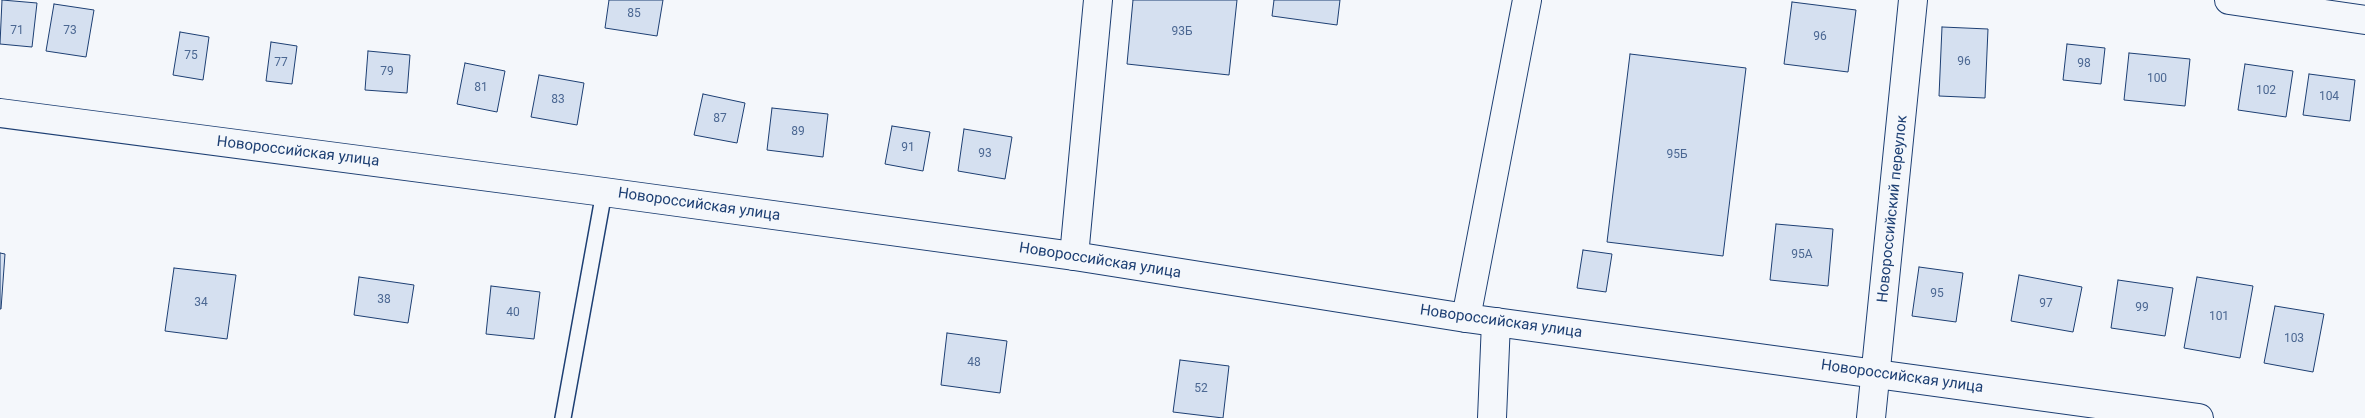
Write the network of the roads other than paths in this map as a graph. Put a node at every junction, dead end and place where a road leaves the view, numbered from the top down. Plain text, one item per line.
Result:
1 (1098, 0) edge
2 (1527, 0) edge
3 (1913, 0) edge
4 (2229, 0) edge
5 (2365, 20) edge
6 (0, 113) edge
7 (604, 192) junction
8 (1074, 256) junction
9 (1466, 318) junction
10 (1496, 322) junction
11 (1876, 373) junction
12 (563, 418) edge
13 (1492, 418) edge
14 (1870, 418) edge
15 (2199, 418) edge

1 - 8 street
2 - 9 street
3 - 11 street, Новороссийский переулок
4 - 5 street
6 - 7 street, Новороссийская улица
7 - 8 street, Новороссийская улица
7 - 12 lane
8 - 9 street, Новороссийская улица
9 - 10 street, Новороссийская улица
10 - 11 street, Новороссийская улица
10 - 13 street
11 - 14 street, Новороссийский переулок
11 - 15 street, Новороссийская улица

